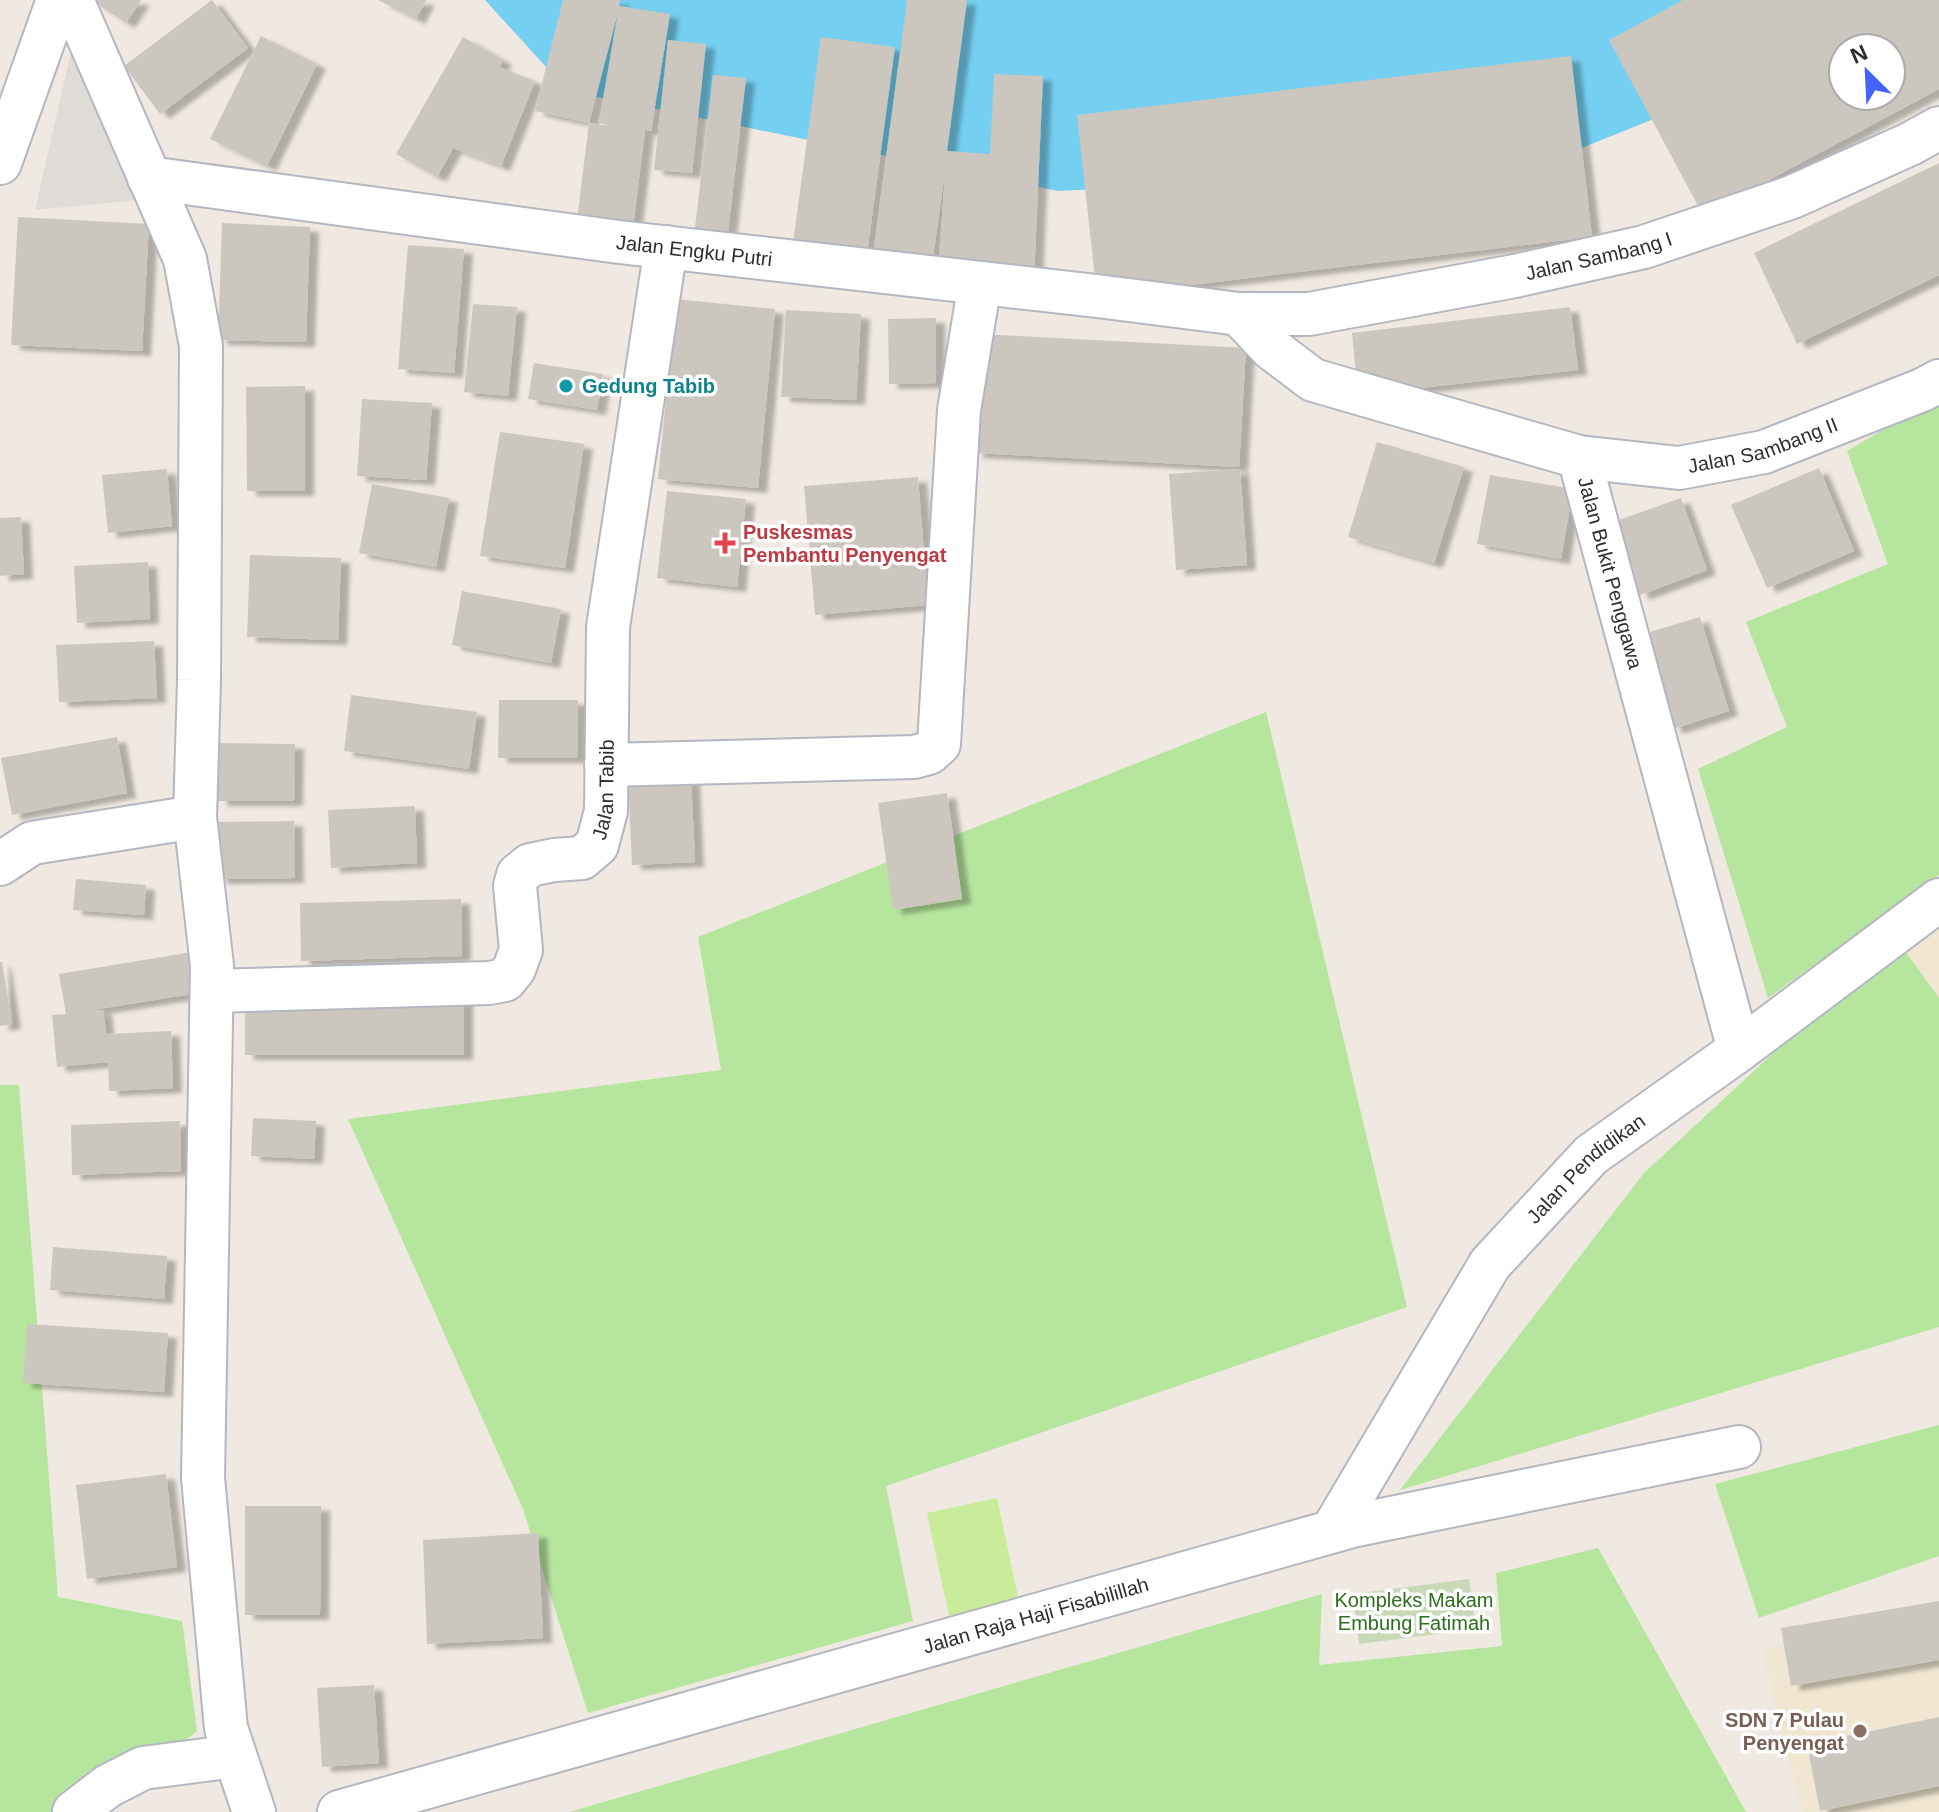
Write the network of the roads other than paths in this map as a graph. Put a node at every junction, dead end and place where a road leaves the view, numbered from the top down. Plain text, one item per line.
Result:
1 (58, 0) edge
2 (72, 0) edge
3 (1939, 128) edge
4 (0, 163) edge
5 (149, 178) junction
6 (217, 188) junction
7 (666, 247) junction
8 (185, 259) junction
9 (980, 283) junction
10 (1239, 314) junction
11 (1939, 381) edge
12 (1579, 457) junction
13 (606, 765) junction
14 (195, 817) junction
15 (0, 864) edge
16 (1939, 900) edge
17 (212, 991) junction
18 (1739, 1050) junction
19 (1739, 1447) dead end
20 (1332, 1531) junction
21 (235, 1756) junction
22 (74, 1812) edge
23 (254, 1812) edge
24 (339, 1812) edge

1 - 4 street
2 - 5 street
3 - 10 street, Jalan Sambang I
5 - 6 street, Jalan Engku Putri
5 - 8 street
6 - 7 street, Jalan Engku Putri
6 - 8 street
7 - 9 street, Jalan Engku Putri
7 - 13 street, Jalan Tabib
8 - 14 street
9 - 10 street, Jalan Engku Putri
9 - 13 street
10 - 12 street, Jalan Bukit Penggawa
11 - 12 street, Jalan Sambang II
12 - 18 street, Jalan Bukit Penggawa
13 - 17 street, Jalan Tabib
14 - 15 street
14 - 17 street
16 - 18 street, Jalan Pendidikan
17 - 21 street
18 - 20 street, Jalan Pendidikan
19 - 20 street, Jalan Raja Haji Fisabilillah
20 - 24 street, Jalan Raja Haji Fisabilillah
21 - 22 street
21 - 23 street

